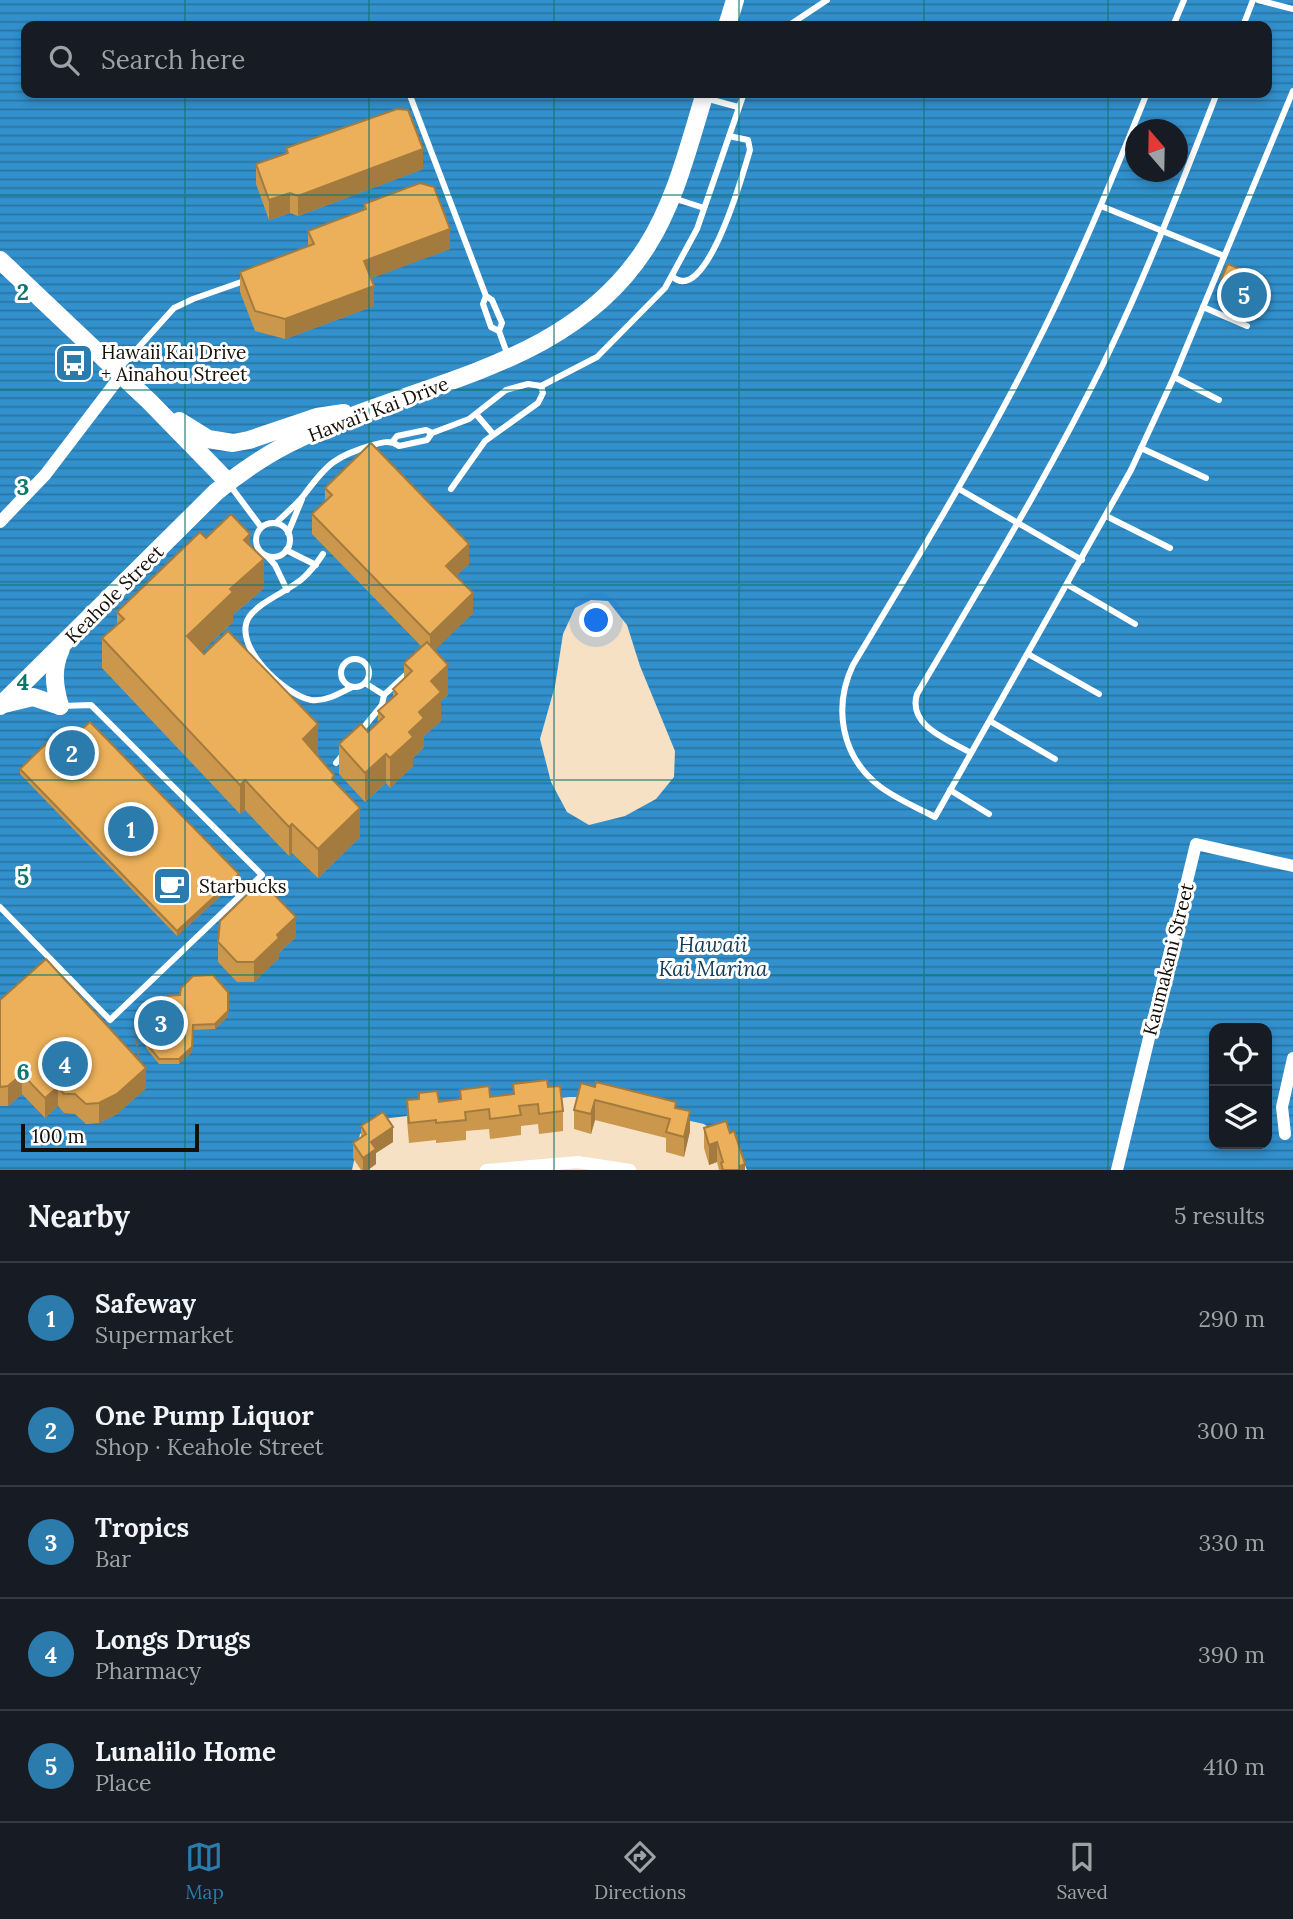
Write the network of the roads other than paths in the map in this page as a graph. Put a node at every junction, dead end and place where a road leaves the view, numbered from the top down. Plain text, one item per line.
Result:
1 (735, 0) edge
2 (827, 0) edge
3 (1184, 0) edge
4 (1255, 0) edge
5 (1293, 9) edge
6 (729, 21) edge
7 (796, 21) edge
8 (1175, 21) edge
9 (1245, 21) edge
10 (1293, 90) edge
11 (411, 98) edge
12 (703, 98) edge
13 (712, 98) edge
14 (742, 98) edge
15 (1145, 98) edge
16 (1215, 98) edge
17 (738, 107) junction
18 (729, 136) junction
19 (671, 197) junction
20 (1101, 206) junction
21 (704, 208) junction
22 (1163, 231) junction
23 (1224, 256) junction
24 (0, 260) edge
25 (259, 275) edge
26 (672, 276) junction
27 (1203, 307) junction
28 (1247, 326) dead end
29 (508, 358) junction
30 (120, 373) junction
31 (1174, 377) junction
32 (541, 386) junction
33 (1219, 400) dead end
34 (150, 402) junction
35 (380, 407) junction
36 (476, 414) junction
37 (494, 434) junction
38 (1141, 448) junction
39 (1206, 478) dead end
40 (228, 482) junction
41 (451, 489) dead end
42 (959, 489) junction
43 (302, 497) junction
44 (1106, 516) junction
45 (0, 522) edge
46 (276, 523) junction
47 (1018, 523) junction
48 (261, 527) junction
49 (288, 533) junction
50 (1170, 548) dead end
51 (286, 550) junction
52 (323, 554) dead end
53 (267, 556) junction
54 (1082, 560) junction
55 (316, 565) junction
56 (1068, 584) junction
57 (287, 590) junction
58 (1135, 624) dead end
59 (64, 643) junction
60 (1028, 654) junction
61 (410, 671) edge
62 (365, 683) junction
63 (352, 687) junction
64 (1098, 694) dead end
65 (384, 695) junction
66 (1, 706) edge
67 (60, 706) junction
68 (990, 721) junction
69 (356, 736) edge
70 (347, 749) edge
71 (971, 753) junction
72 (1055, 759) dead end
73 (336, 763) dead end
74 (950, 790) junction
75 (989, 814) dead end
76 (1293, 866) edge
77 (0, 907) edge
78 (1293, 1058) edge
79 (1284, 1134) dead end
80 (486, 1170) edge
81 (630, 1170) edge
82 (1117, 1170) edge

1 - 6 main road
2 - 7 lane
3 - 8 lane
4 - 5 lane
4 - 9 lane
10 - 23 lane
11 - 29 lane
12 - 19 main road, Hawai’i Kai Drive
13 - 17 lane
14 - 17 lane
15 - 20 lane
16 - 22 lane
17 - 18 lane
18 - 21 lane
18 - 26 lane
19 - 21 lane
19 - 29 main road, Hawai’i Kai Drive
20 - 22 lane
20 - 42 lane
21 - 26 lane
22 - 23 lane
22 - 47 lane
23 - 27 lane
24 - 30 main road
25 - 30 lane
26 - 32 lane
27 - 28 lane
27 - 31 lane
29 - 35 main road, Hawai’i Kai Drive
30 - 34 main road
30 - 45 street
31 - 33 lane
31 - 38 lane
32 - 36 lane
32 - 37 lane
34 - 35 main road
34 - 40 main road
35 - 40 main road, Hawai’i Kai Drive
36 - 37 lane
36 - 43 lane
37 - 41 lane
38 - 39 lane
38 - 44 lane
40 - 48 lane
40 - 59 main road, Keahole Street
42 - 47 lane
42 - 74 lane
43 - 46 lane
43 - 49 lane
44 - 50 lane
44 - 54 lane
46 - 48 lane
46 - 49 lane
47 - 54 lane
47 - 71 lane
48 - 53 lane
49 - 51 lane
51 - 53 lane
51 - 55 lane
52 - 55 lane
53 - 57 lane
54 - 56 lane
55 - 57 lane
56 - 58 lane
56 - 60 lane
57 - 63 lane
59 - 66 main road, Keahole Street
59 - 67 main road
60 - 64 lane
60 - 68 lane
61 - 65 lane
62 - 63 lane
62 - 63 lane
62 - 65 lane
65 - 69 lane
66 - 67 main road
67 - 77 lane
68 - 71 lane
68 - 72 lane
70 - 73 lane
71 - 74 lane
74 - 75 lane
76 - 82 street, Kaumakani Street
78 - 79 street
80 - 81 street

